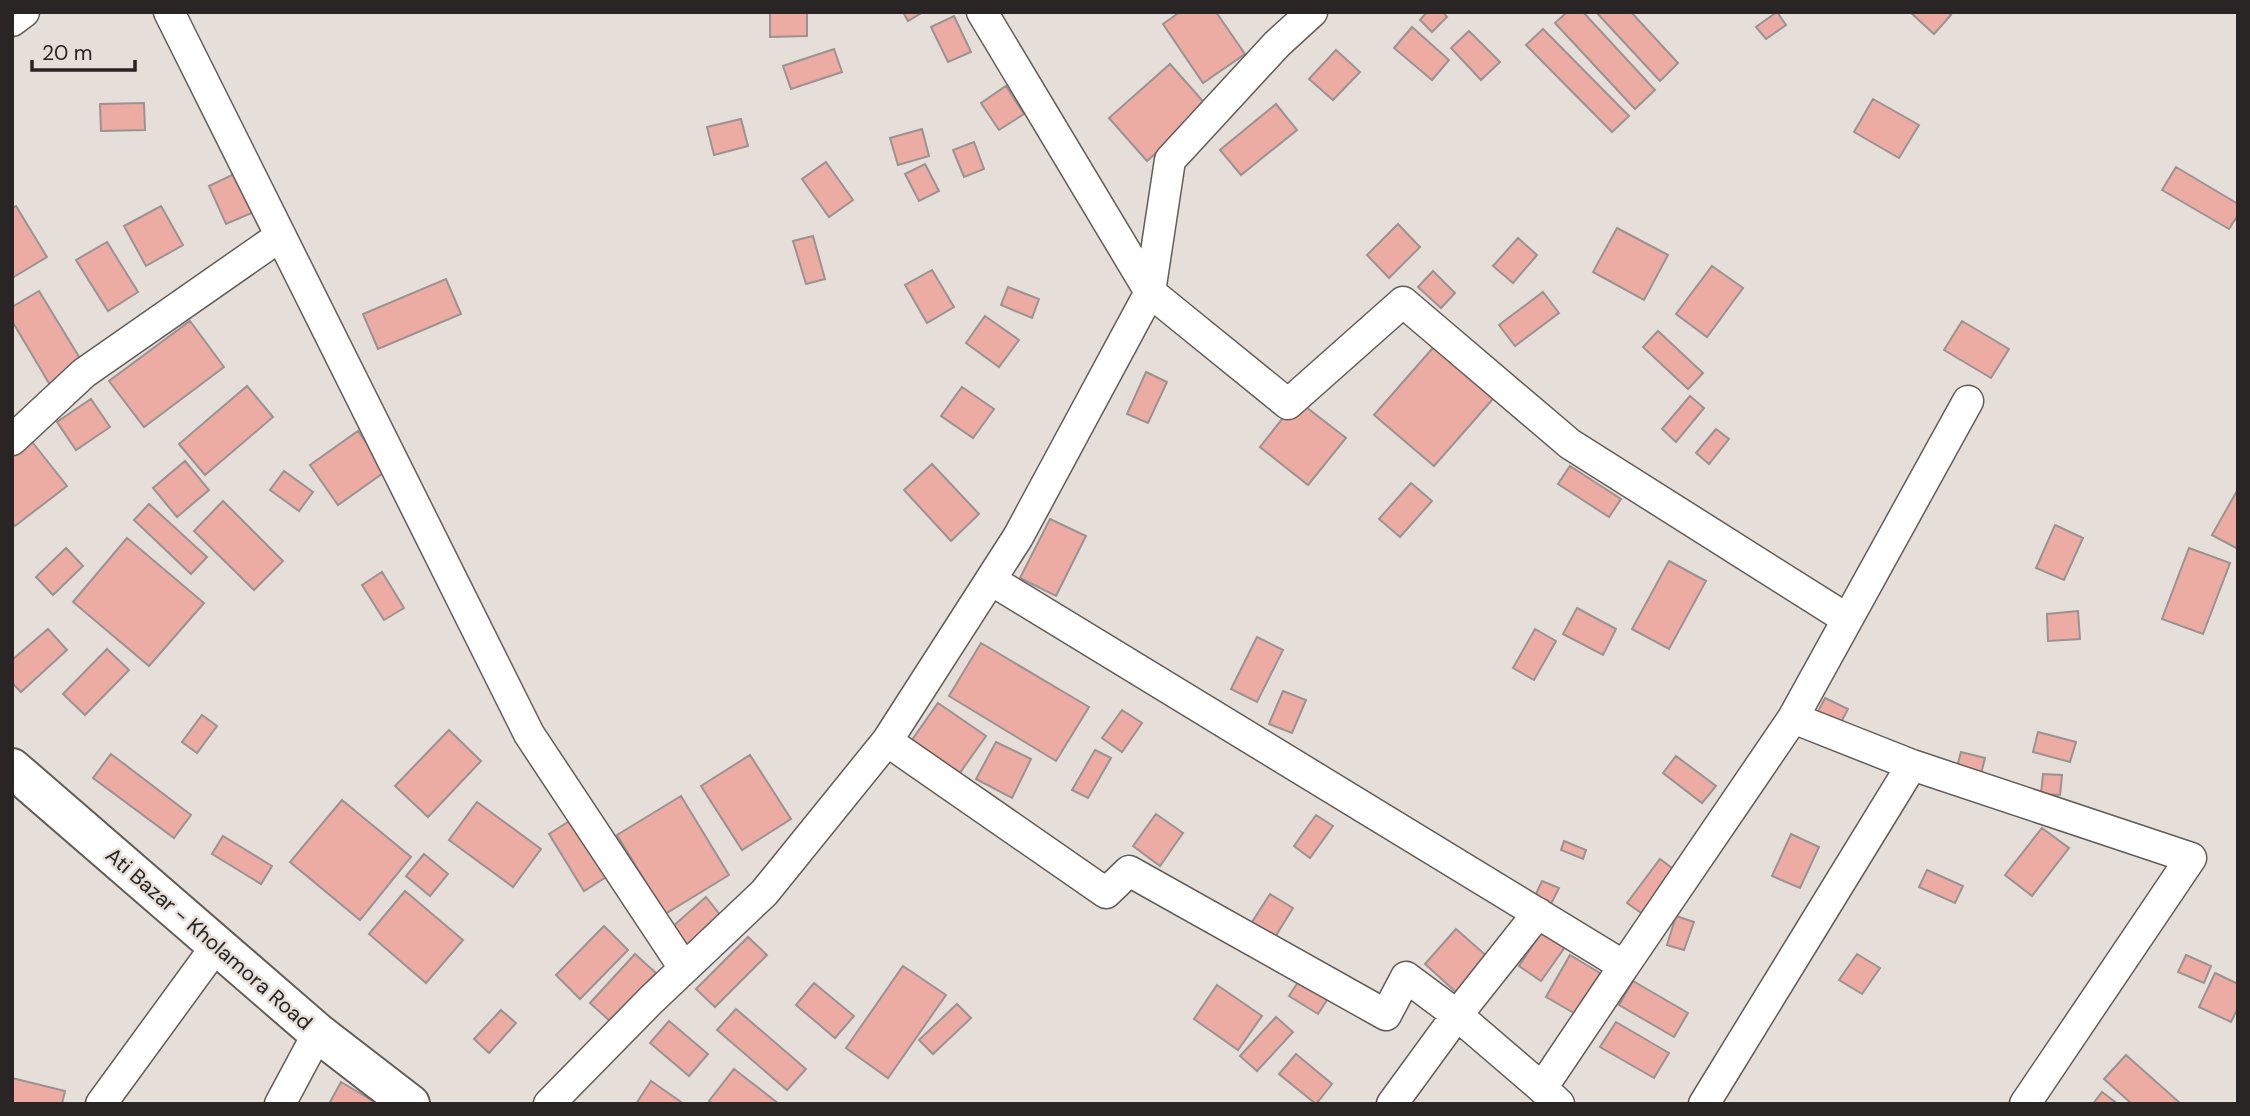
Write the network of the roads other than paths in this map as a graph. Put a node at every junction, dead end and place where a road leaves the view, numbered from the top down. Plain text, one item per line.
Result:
1 (24, 12) edge
2 (169, 12) edge
3 (982, 12) edge
4 (1312, 12) edge
5 (12, 21) edge
6 (279, 237) junction
7 (1150, 292) junction
8 (1968, 401) dead end
9 (12, 440) edge
10 (990, 580) junction
11 (1847, 619) junction
12 (1793, 718) junction
13 (887, 741) junction
14 (1912, 765) junction
15 (12, 768) edge
16 (1538, 913) junction
17 (216, 944) junction
18 (1625, 966) junction
19 (684, 968) junction
20 (1457, 1015) junction
21 (318, 1033) junction
22 (1551, 1096) edge
23 (101, 1104) edge
24 (280, 1104) edge
25 (410, 1104) edge
26 (549, 1104) edge
27 (1392, 1104) edge
28 (1704, 1104) edge
29 (2025, 1104) edge

1 - 5 street
2 - 6 street
3 - 7 street
4 - 7 street
6 - 9 street
6 - 19 street
7 - 10 street
7 - 11 street
8 - 11 street
10 - 13 street
10 - 16 street
11 - 12 street
12 - 14 street
12 - 18 street
13 - 19 street
13 - 20 street
14 - 28 street
14 - 29 street
15 - 17 main road, Ati Bazar - Kholamora Road
16 - 18 street
16 - 20 street
17 - 21 main road, Ati Bazar - Kholamora Road
17 - 23 street
18 - 22 street
19 - 26 street
20 - 22 street
20 - 27 street
21 - 24 street
21 - 25 main road, Ati Bazar - Kholamora Road

